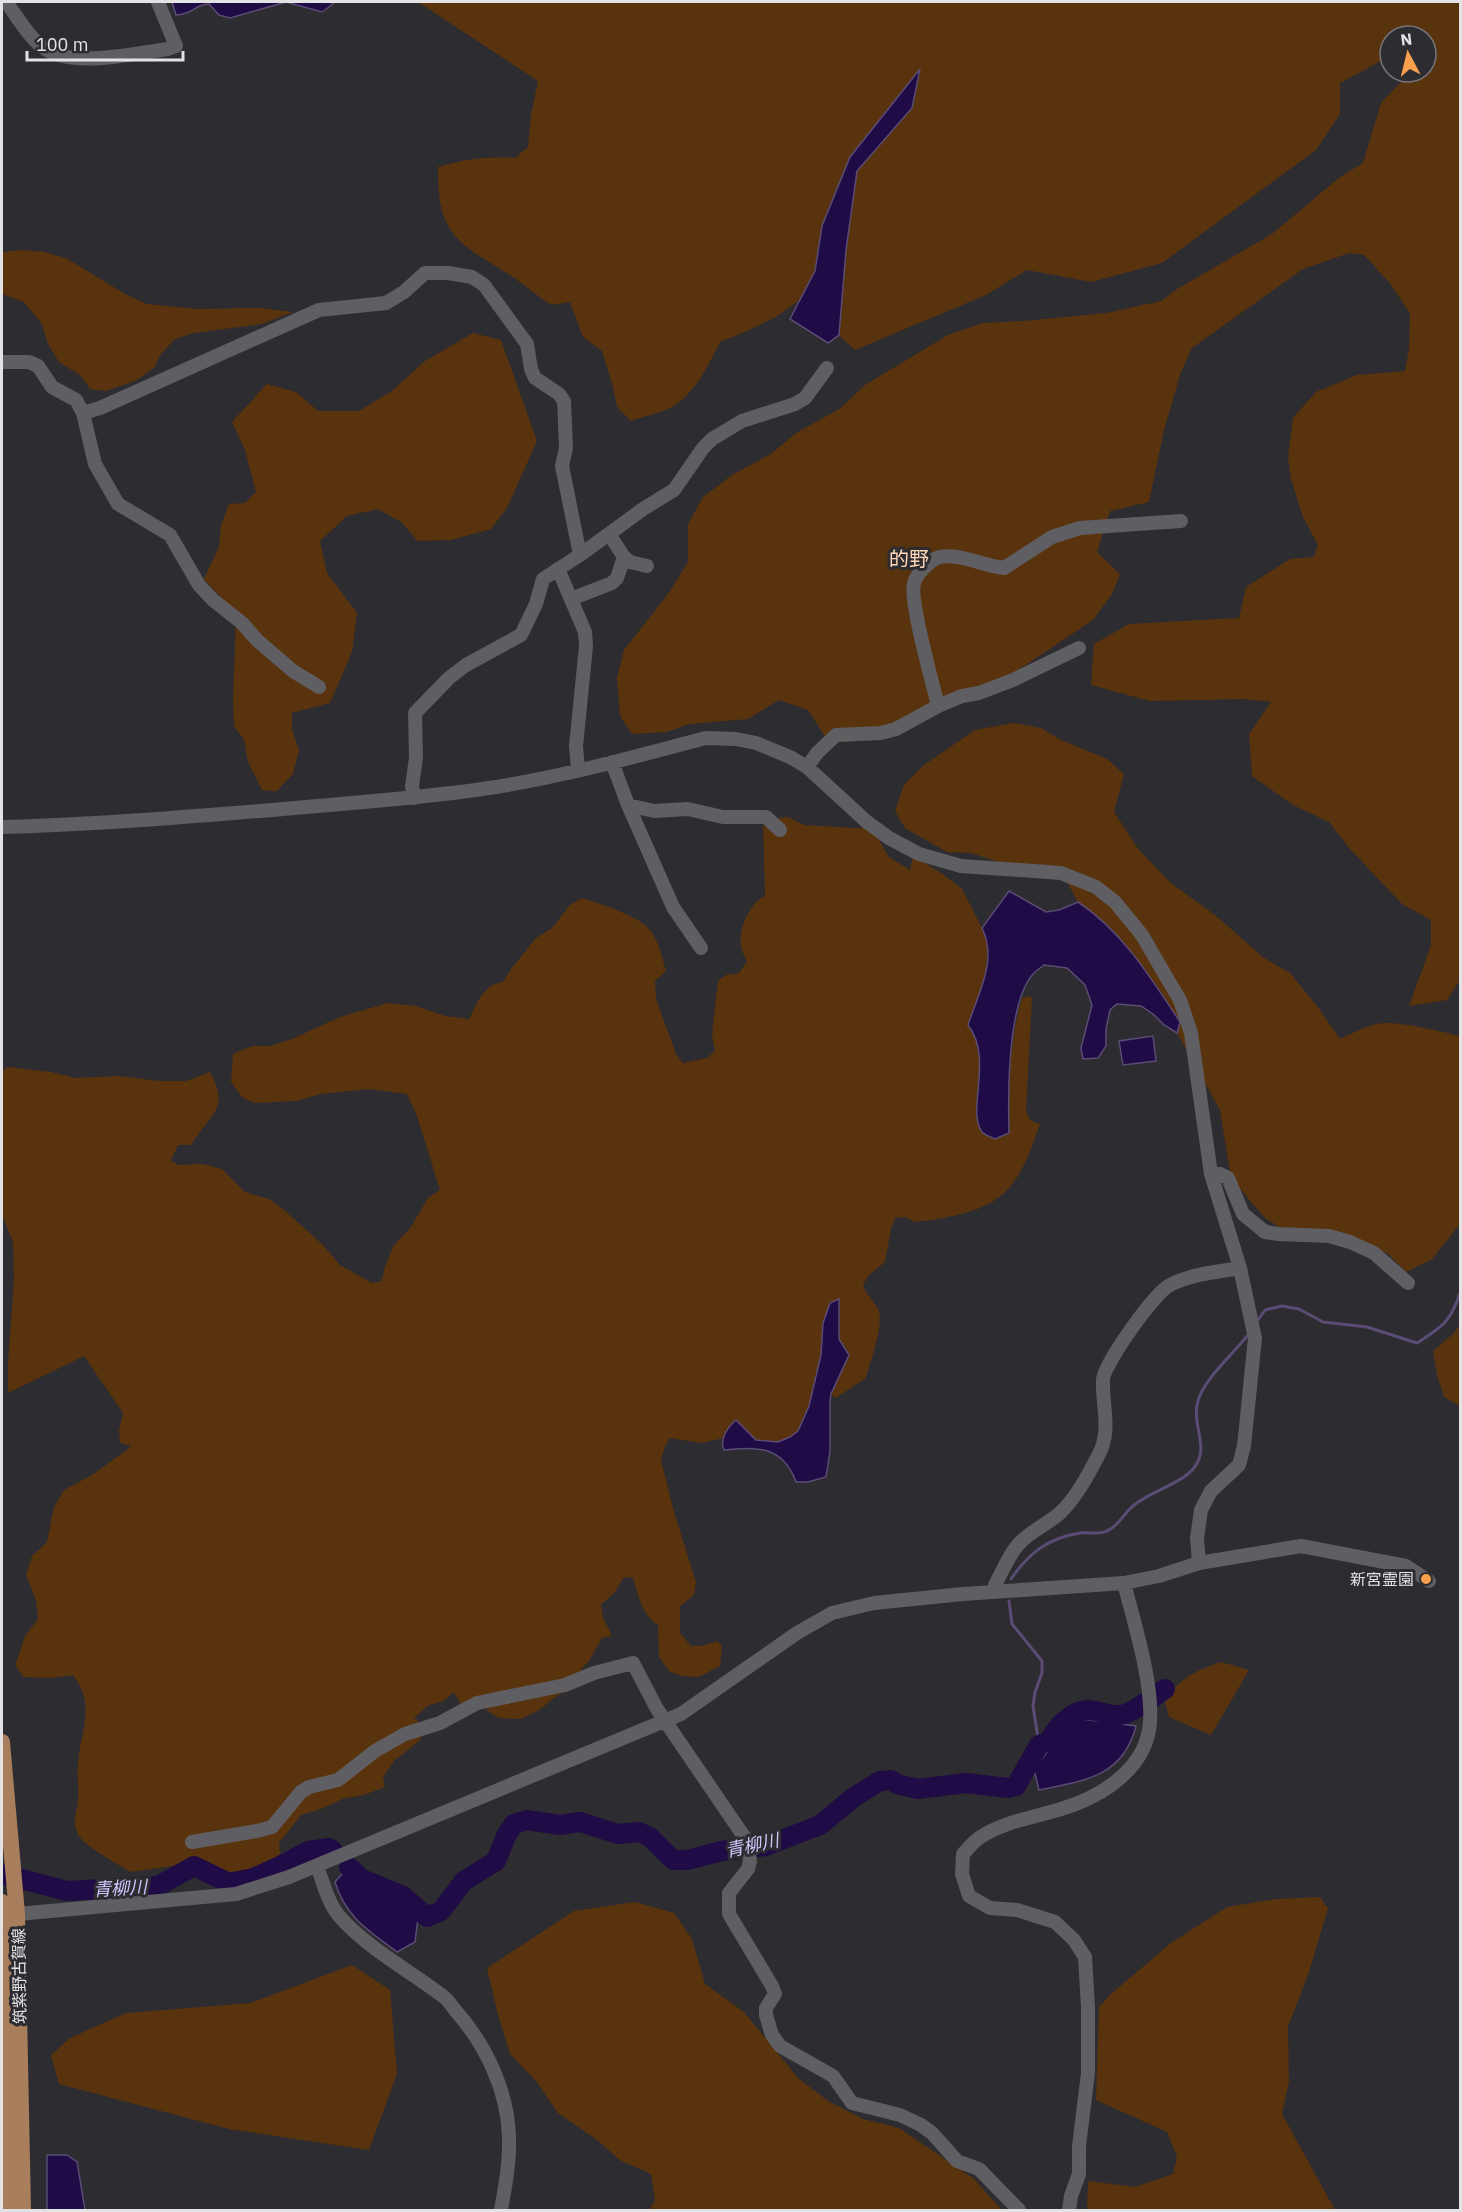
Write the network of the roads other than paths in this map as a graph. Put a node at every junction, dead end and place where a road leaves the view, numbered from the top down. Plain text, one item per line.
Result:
1 (6, 2) edge
2 (158, 2) edge
3 (2, 362) edge
4 (827, 368) dead end
5 (83, 412) junction
6 (1181, 521) dead end
7 (609, 534) junction
8 (580, 555) junction
9 (624, 557) junction
10 (647, 566) dead end
11 (558, 569) junction
12 (571, 599) junction
13 (1079, 648) dead end
14 (319, 687) dead end
15 (938, 706) junction
16 (612, 762) junction
17 (807, 767) junction
18 (578, 770) junction
19 (414, 798) junction
20 (628, 805) junction
21 (2, 827) edge
22 (780, 830) dead end
23 (701, 948) dead end
24 (1211, 1174) junction
25 (1240, 1268) junction
26 (1408, 1283) dead end
27 (1199, 1563) junction
28 (1429, 1581) dead end
29 (1124, 1583) junction
30 (995, 1591) junction
31 (665, 1721) junction
32 (2, 1742) edge
33 (192, 1842) dead end
34 (316, 1866) junction
35 (2, 1902) edge
36 (7, 1914) edge
37 (4, 2058) edge
38 (9, 2211) edge
39 (23, 2211) edge
40 (501, 2211) edge
41 (1019, 2211) edge
42 (1069, 2211) edge

1 - 2 street
3 - 5 street
4 - 7 street
5 - 8 street
5 - 14 street
6 - 15 street
7 - 8 street
7 - 9 street
8 - 11 street
9 - 10 street
9 - 12 street
11 - 12 street
11 - 19 street
12 - 18 street
13 - 15 street
15 - 17 street
16 - 17 street
16 - 18 street
16 - 20 street
17 - 24 street
18 - 19 street
19 - 21 street
20 - 22 street
20 - 23 street
24 - 25 street
24 - 26 street
25 - 27 street
25 - 30 street
27 - 28 street
27 - 29 street
29 - 30 street
29 - 42 street
30 - 31 street
31 - 33 street
31 - 34 street
31 - 41 street
32 - 36 main road, 筑紫野古賀線
34 - 36 street
34 - 40 street
35 - 36 main road, 筑紫野古賀線
36 - 37 main road, 筑紫野古賀線
36 - 39 main road, 筑紫野古賀線
37 - 38 main road, 筑紫野古賀線

